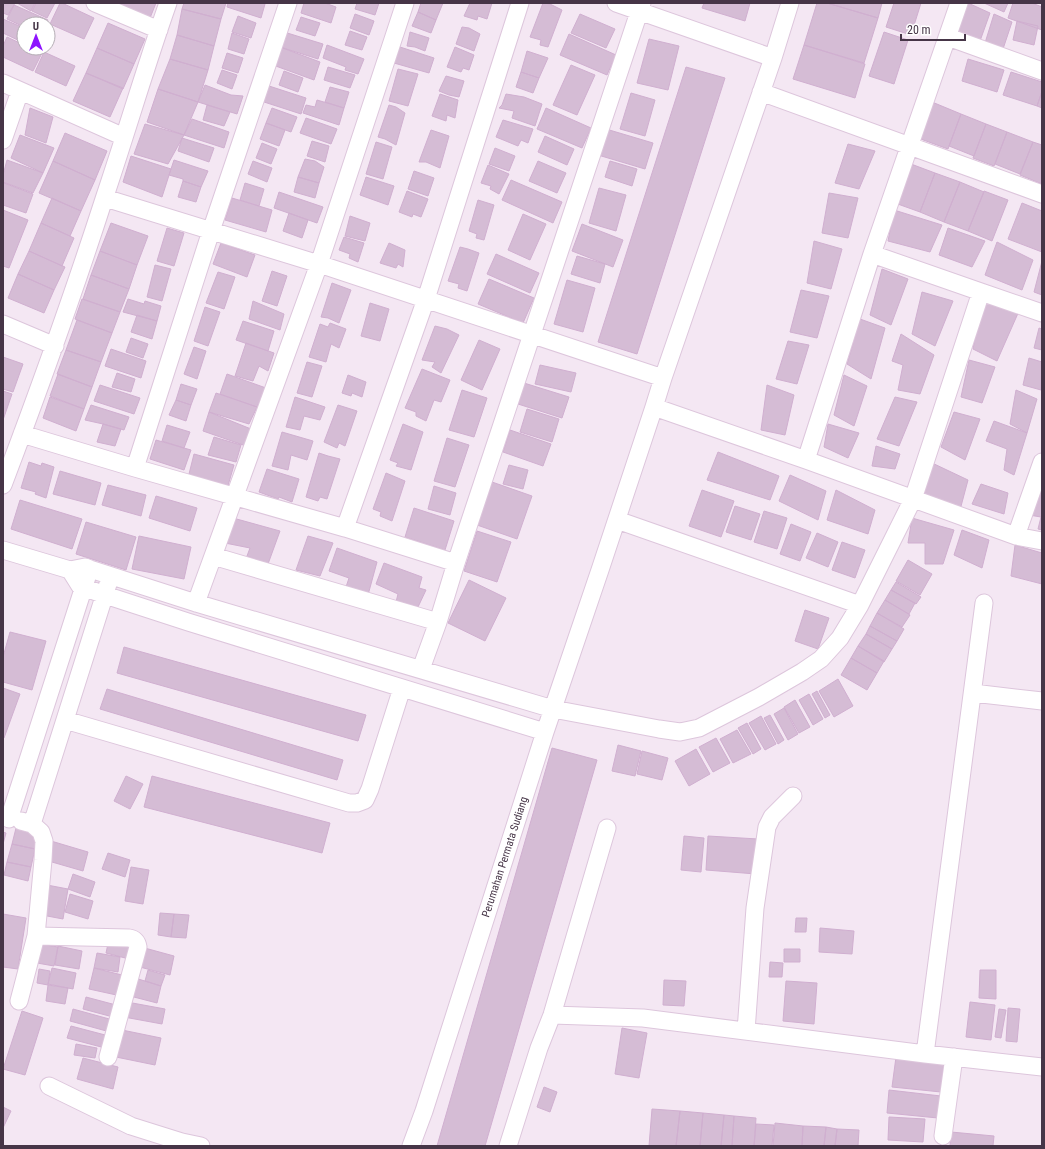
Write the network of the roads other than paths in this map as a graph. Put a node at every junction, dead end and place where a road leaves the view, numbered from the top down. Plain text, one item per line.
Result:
1 (95, 3) edge
2 (168, 3) edge
3 (288, 3) edge
4 (405, 3) edge
5 (520, 3) edge
6 (616, 3) edge
7 (790, 3) edge
8 (959, 3) edge
9 (641, 7) edge
10 (159, 30) junction
11 (948, 37) junction
12 (773, 58) junction
13 (1042, 71) edge
14 (3, 83) edge
15 (20, 91) junction
16 (762, 92) junction
17 (124, 137) junction
18 (3, 140) edge
19 (910, 146) junction
20 (1042, 194) edge
21 (105, 198) junction
22 (211, 231) junction
23 (872, 254) junction
24 (319, 264) junction
25 (982, 292) junction
26 (426, 299) junction
27 (1042, 314) edge
28 (3, 324) edge
29 (532, 335) junction
30 (55, 346) junction
31 (663, 378) junction
32 (654, 408) junction
33 (22, 434) junction
34 (806, 460) junction
35 (1042, 462) edge
36 (134, 468) junction
37 (3, 485) edge
38 (233, 497) junction
39 (913, 499) junction
40 (617, 520) junction
41 (345, 528) junction
42 (1016, 536) junction
43 (1042, 541) edge
44 (3, 550) edge
45 (213, 556) junction
46 (456, 563) junction
47 (90, 569) junction
48 (70, 570) junction
49 (111, 576) junction
50 (84, 588) junction
51 (105, 595) junction
52 (196, 603) junction
53 (984, 603) dead end
54 (860, 605) junction
55 (438, 622) junction
56 (421, 669) junction
57 (402, 688) junction
58 (973, 693) junction
59 (1042, 701) edge
60 (553, 709) junction
61 (65, 720) junction
62 (545, 732) junction
63 (793, 796) dead end
64 (6, 818) edge
65 (32, 824) junction
66 (607, 828) dead end
67 (36, 936) junction
68 (19, 1001) dead end
69 (552, 1015) junction
70 (746, 1031) junction
71 (925, 1054) junction
72 (108, 1057) dead end
73 (954, 1057) junction
74 (1042, 1067) edge
75 (49, 1086) dead end
76 (943, 1136) dead end
77 (202, 1146) edge
78 (411, 1146) edge
79 (508, 1146) edge

1 - 10 street
2 - 10 street
3 - 22 street
4 - 24 street
5 - 26 street
6 - 9 street
7 - 12 street, Perumahan Permata Sudiang
8 - 11 street
9 - 12 street
9 - 29 street
10 - 17 street
11 - 13 street
11 - 19 street
12 - 16 street, Perumahan Permata Sudiang
14 - 15 street
15 - 17 street
15 - 18 street
16 - 19 street
16 - 31 street, Perumahan Permata Sudiang
17 - 21 street
19 - 20 street
19 - 23 street
21 - 22 street
21 - 30 street
22 - 24 street
22 - 36 street
23 - 25 street
23 - 34 street
24 - 26 street
24 - 38 street
25 - 27 street
25 - 39 street
26 - 29 street
26 - 41 street
28 - 30 street
29 - 31 street
29 - 46 street
30 - 33 street
31 - 32 street, Perumahan Permata Sudiang
32 - 34 street
32 - 40 street, Perumahan Permata Sudiang
33 - 36 street
33 - 37 street
34 - 39 street
35 - 42 street
36 - 38 street
38 - 41 street
38 - 45 street
39 - 42 street
39 - 54 street
40 - 54 street
40 - 60 street, Perumahan Permata Sudiang
41 - 46 street
42 - 43 street
44 - 48 street
45 - 52 street
45 - 55 street
46 - 55 street
47 - 48 street
47 - 49 street
47 - 50 street
48 - 50 street
49 - 51 street
49 - 52 street
50 - 51 street
50 - 64 street
51 - 57 street
51 - 61 street
52 - 56 street
53 - 58 street
54 - 60 street
55 - 56 street
56 - 60 street
57 - 61 street
57 - 62 street
58 - 59 street
58 - 71 street
60 - 62 street, Perumahan Permata Sudiang
61 - 65 street
62 - 78 street, Perumahan Permata Sudiang
63 - 70 street
64 - 65 street
65 - 67 street
66 - 69 street
67 - 68 street
67 - 72 street
69 - 70 street
69 - 79 street
70 - 71 street
71 - 73 street
73 - 74 street
73 - 76 street
75 - 77 street

